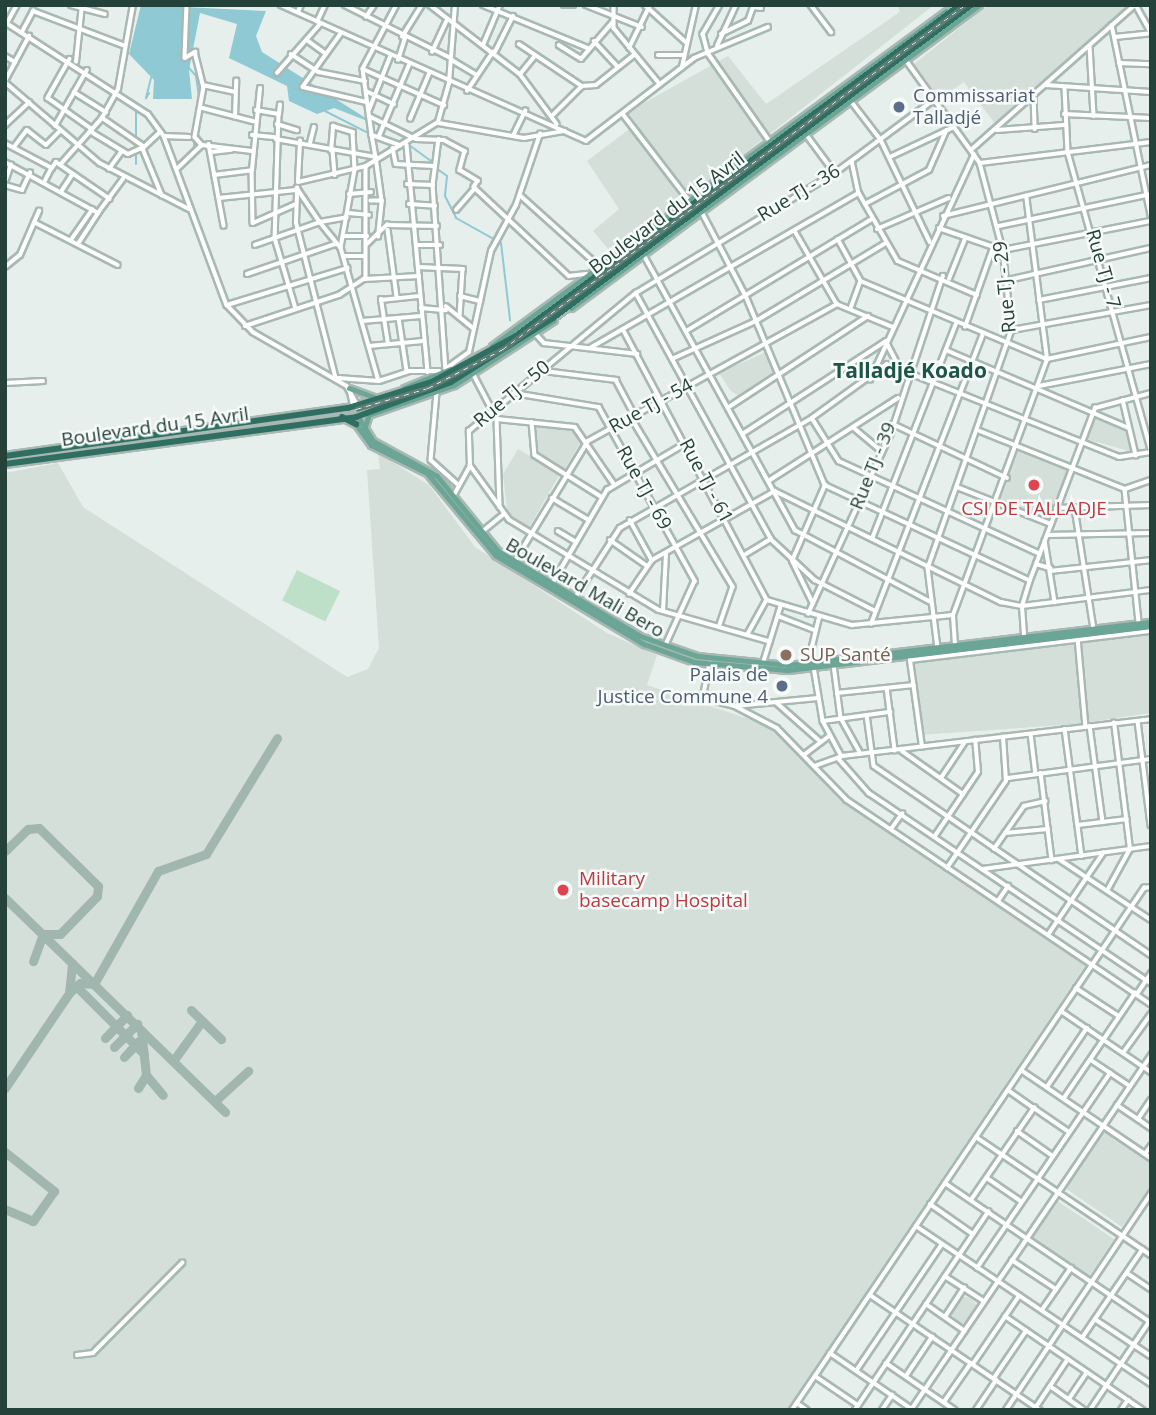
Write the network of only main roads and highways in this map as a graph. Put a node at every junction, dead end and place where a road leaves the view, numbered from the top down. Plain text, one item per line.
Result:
1 (971, 5) edge
2 (979, 5) edge
3 (955, 6) edge
4 (349, 388) road end
5 (375, 397) junction
6 (358, 411) junction
7 (5, 456) edge
8 (5, 464) edge
9 (452, 500) junction
10 (574, 600) junction
11 (1151, 624) edge
12 (1094, 631) junction
13 (942, 651) junction
14 (710, 663) junction
15 (811, 666) junction

1 - 6 highway, Boulevard du 15 Avril
2 - 6 main road, Boulevard du 15 Avril
3 - 5 main road, Boulevard du 15 Avril
3 - 6 highway, Boulevard du 15 Avril
4 - 5 main road
5 - 6 main road, Boulevard du 15 Avril
6 - 7 highway, Boulevard du 15 Avril
6 - 8 highway, Boulevard du 15 Avril
6 - 9 main road, Boulevard Mali Bero
6 - 9 main road, Boulevard Mali Bero
9 - 10 main road, Boulevard Mali Bero
9 - 10 main road, Boulevard Mali Bero
10 - 14 main road, Boulevard Mali Bero
10 - 14 main road, Boulevard Mali Bero
11 - 12 main road, Boulevard Mali Bero
11 - 12 main road, Boulevard Mali Bero
12 - 13 main road, Boulevard Mali Bero
12 - 13 main road, Boulevard Mali Bero
13 - 15 main road, Boulevard Mali Bero
13 - 15 main road, Boulevard Mali Bero
14 - 15 main road, Boulevard Mali Bero
14 - 15 main road, Boulevard Mali Bero

